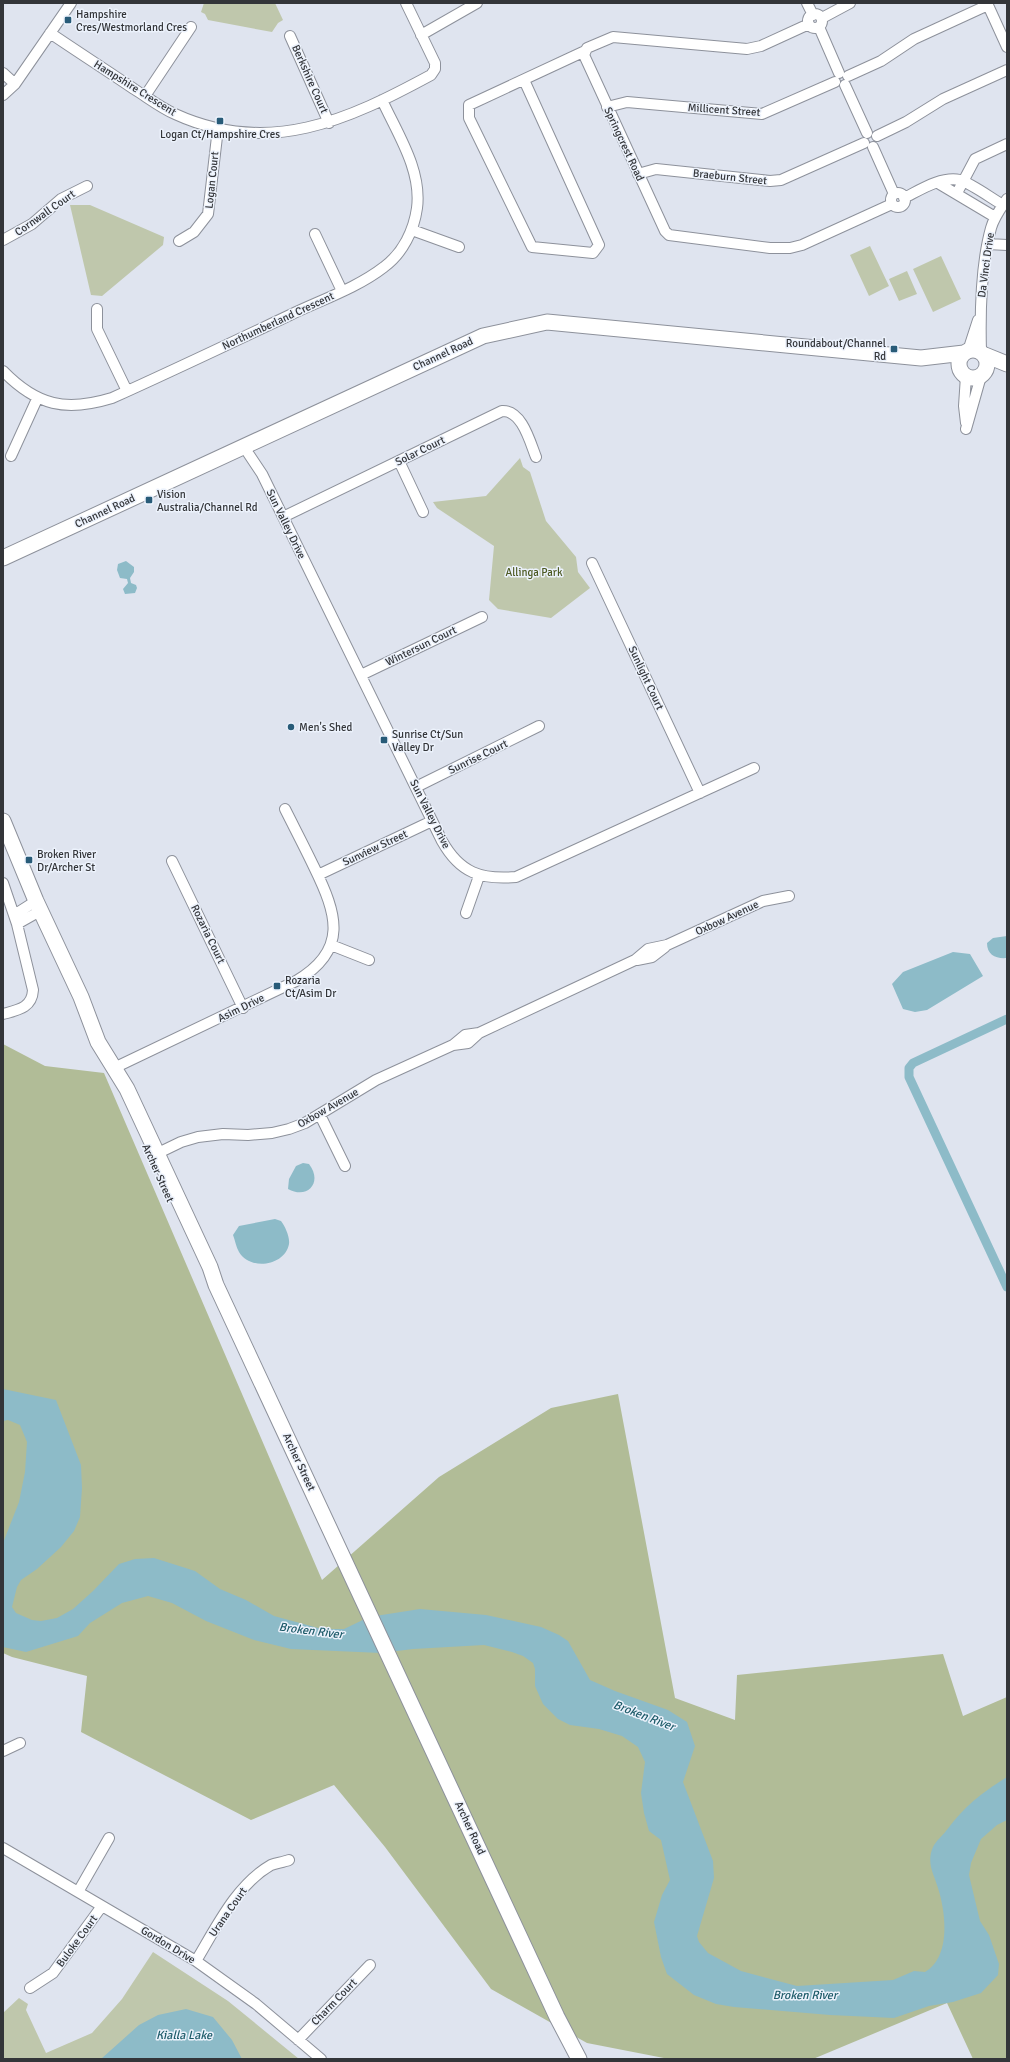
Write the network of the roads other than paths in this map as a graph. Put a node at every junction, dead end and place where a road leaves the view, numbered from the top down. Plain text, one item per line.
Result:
1 (71, 3) edge
2 (406, 3) edge
3 (477, 3) edge
4 (807, 3) edge
5 (850, 3) edge
6 (987, 4) edge
7 (816, 21) junction
8 (191, 27) dead end
9 (50, 33) junction
10 (421, 35) junction
11 (290, 36) dead end
12 (1007, 47) edge
13 (585, 51) junction
14 (1007, 70) edge
15 (3, 73) edge
16 (842, 79) junction
17 (524, 80) junction
18 (15, 84) junction
19 (3, 95) edge
20 (145, 96) junction
21 (382, 100) junction
22 (607, 107) junction
23 (329, 123) junction
24 (218, 128) junction
25 (872, 135) junction
26 (1007, 144) edge
27 (868, 145) junction
28 (638, 174) junction
29 (963, 182) junction
30 (938, 183) junction
31 (87, 186) dead end
32 (957, 193) junction
33 (897, 198) junction
34 (1005, 202) edge
35 (995, 217) junction
36 (412, 230) junction
37 (315, 234) dead end
38 (3, 240) edge
39 (179, 241) dead end
40 (988, 244) junction
41 (1007, 245) edge
42 (459, 247) dead end
43 (342, 290) junction
44 (97, 309) dead end
45 (975, 353) junction
46 (921, 358) junction
47 (1007, 364) edge
48 (3, 371) edge
49 (1007, 371) edge
50 (974, 375) junction
51 (127, 391) junction
52 (37, 399) junction
53 (247, 445) junction
54 (12, 456) dead end
55 (536, 456) dead end
56 (399, 461) junction
57 (423, 512) dead end
58 (283, 517) junction
59 (3, 558) edge
60 (592, 563) dead end
61 (482, 617) dead end
62 (361, 675) junction
63 (539, 726) dead end
64 (754, 768) dead end
65 (416, 787) junction
66 (700, 792) junction
67 (285, 809) dead end
68 (3, 821) edge
69 (432, 821) junction
70 (3, 840) edge
71 (172, 861) dead end
72 (318, 875) junction
73 (478, 876) junction
74 (3, 883) edge
75 (789, 896) dead end
76 (38, 906) junction
77 (466, 913) dead end
78 (15, 919) junction
79 (331, 945) junction
80 (369, 960) dead end
81 (243, 1008) junction
82 (3, 1014) edge
83 (115, 1069) junction
84 (320, 1115) junction
85 (154, 1155) junction
86 (345, 1166) dead end
87 (382, 1639) joint
88 (20, 1743) dead end
89 (3, 1751) edge
90 (109, 1838) dead end
91 (3, 1848) edge
92 (289, 1860) dead end
93 (78, 1892) junction
94 (102, 1906) junction
95 (196, 1961) junction
96 (370, 1965) dead end
97 (30, 1988) dead end
98 (557, 2017) junction
99 (298, 2040) junction
100 (321, 2059) edge
101 (573, 2059) edge
102 (579, 2059) edge

1 - 9 street
2 - 10 street
3 - 10 street
4 - 7 street
5 - 7 street
6 - 12 street
6 - 16 street, Millicent Street
7 - 13 street
7 - 16 street
8 - 20 street
9 - 18 street
9 - 20 street, Hampshire Crescent
10 - 21 street, Hampshire Crescent
11 - 23 street, Berkshire Court
13 - 17 street
13 - 22 street, Springcrest Road
14 - 25 street
15 - 18 street
16 - 22 street, Millicent Street
16 - 25 street
17 - 17 street
18 - 19 street
20 - 24 street, Hampshire Crescent
21 - 23 street, Hampshire Crescent
21 - 36 street, Northumberland Crescent
22 - 28 street, Springcrest Road
23 - 24 street, Hampshire Crescent
24 - 39 street, Logan Court
25 - 27 street
26 - 29 street
27 - 28 street, Braeburn Street
27 - 33 street
28 - 33 street, Springcrest Road
29 - 30 street, Springcrest Road
29 - 32 street
29 - 34 street, Springcrest Road
30 - 32 street
30 - 33 street, Springcrest Road
31 - 38 street, Cornwall Court
32 - 35 street
34 - 35 street, Da Vinci Drive
35 - 40 street, Da Vinci Drive
36 - 42 street
36 - 43 street, Northumberland Crescent
37 - 43 street
40 - 41 street
40 - 45 street, Da Vinci Drive
43 - 51 street, Northumberland Crescent
44 - 51 street
45 - 46 main road, Channel Road
45 - 47 main road, Channel Road
45 - 50 main road
45 - 50 main road
46 - 50 main road, Channel Road
46 - 53 main road, Channel Road
48 - 52 street, Northumberland Crescent
49 - 50 main road, Channel Road
51 - 52 street, Northumberland Crescent
52 - 54 street
53 - 58 street, Sun Valley Drive
53 - 59 main road, Channel Road
55 - 56 street, Solar Court
56 - 57 street
56 - 58 street, Solar Court
58 - 62 street, Sun Valley Drive
60 - 66 street, Sunlight Court
61 - 62 street, Wintersun Court
62 - 65 street, Sun Valley Drive
63 - 65 street, Sunrise Court
64 - 66 street
65 - 69 street, Sun Valley Drive
66 - 73 street
67 - 72 street, Asim Drive
68 - 76 main road, Archer Street
69 - 72 street, Sunview Street
69 - 73 street, Sun Valley Drive
70 - 76 main road, Archer Street
71 - 81 street, Rozaria Court
72 - 79 street, Asim Drive
73 - 77 street
74 - 78 street
75 - 84 street, Oxbow Avenue
76 - 78 street
76 - 83 main road, Archer Street
78 - 82 street
79 - 80 street
79 - 81 street, Asim Drive
81 - 83 street, Asim Drive
83 - 85 main road, Archer Street
84 - 85 street, Oxbow Avenue
84 - 86 street
85 - 87 main road, Archer Street
87 - 98 main road, Archer Road
88 - 89 street
90 - 93 street
91 - 93 street, Gordon Drive
92 - 95 street, Urana Court
93 - 94 street, Gordon Drive
94 - 95 street, Gordon Drive
94 - 97 street, Buloke Court
95 - 99 street, Gordon Drive
96 - 99 street, Charm Court
98 - 101 main road, Archer Road
98 - 102 main road, Archer Road
99 - 100 street, Gordon Drive

